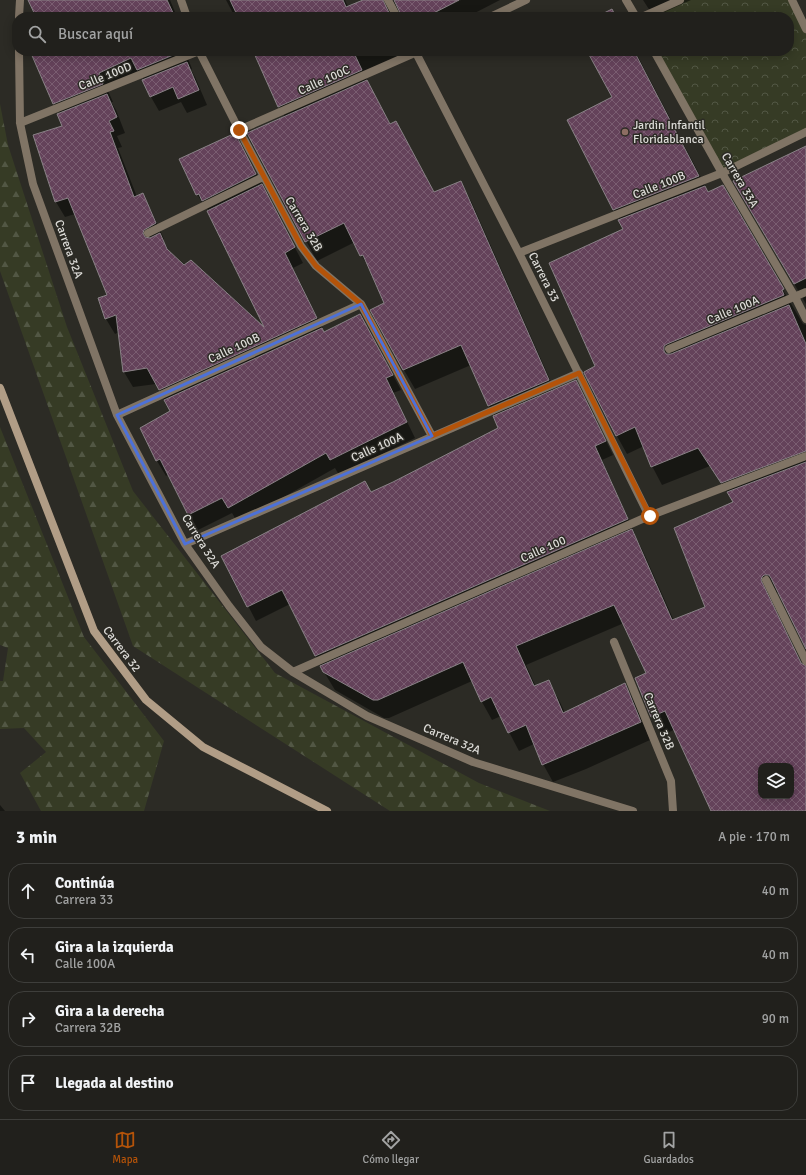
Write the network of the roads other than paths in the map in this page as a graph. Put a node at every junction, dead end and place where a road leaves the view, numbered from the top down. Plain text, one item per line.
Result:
1 (20, 0) edge
2 (180, 0) edge
3 (388, 0) edge
4 (526, 0) edge
5 (626, 0) edge
6 (680, 0) edge
7 (792, 0) edge
8 (19, 12) edge
9 (185, 12) edge
10 (394, 12) edge
11 (501, 12) edge
12 (633, 12) edge
13 (653, 12) edge
14 (806, 29) edge
15 (19, 56) edge
16 (187, 56) edge
17 (202, 56) edge
18 (406, 56) edge
19 (420, 56) edge
20 (657, 56) edge
21 (20, 123) junction
22 (239, 130) junction
23 (806, 132) edge
24 (722, 173) junction
25 (263, 177) junction
26 (148, 233) dead end
27 (519, 253) junction
28 (806, 292) edge
29 (795, 297) junction
30 (361, 304) junction
31 (806, 319) edge
32 (669, 349) dead end
33 (579, 373) junction
34 (0, 388) edge
35 (117, 415) junction
36 (432, 436) junction
37 (806, 456) edge
38 (650, 516) junction
39 (185, 544) junction
40 (766, 580) dead end
41 (614, 642) dead end
42 (806, 661) edge
43 (293, 672) junction
44 (327, 811) edge
45 (633, 811) edge
46 (673, 811) edge

1 - 8 street
2 - 9 street
3 - 10 street
4 - 11 street
5 - 12 street
6 - 13 street
7 - 14 street
15 - 21 street, Carrera 32A
16 - 21 street, Calle 100D
17 - 22 street, Carrera 32B
18 - 22 street, Calle 100C
19 - 27 street, Carrera 33
20 - 24 street, Carrera 33A
21 - 35 street, Carrera 32A
22 - 25 street, Carrera 32B
23 - 24 street, Calle 100B
24 - 27 street, Calle 100B
24 - 29 street, Carrera 33A
25 - 26 street
25 - 30 street, Carrera 32B
27 - 33 street, Carrera 33
28 - 29 street, Calle 100A
29 - 31 street, Carrera 33A
29 - 32 street, Calle 100A
30 - 35 street, Calle 100B
30 - 36 street, Carrera 32B
33 - 36 street, Calle 100A
33 - 38 street, Carrera 33
34 - 44 main road, Carrera 32
35 - 39 street, Carrera 32A
36 - 39 street, Calle 100A
37 - 38 street, Calle 100
38 - 43 street, Calle 100
39 - 43 street, Carrera 32A
40 - 42 street
41 - 46 street, Carrera 32B
43 - 45 street, Carrera 32A

